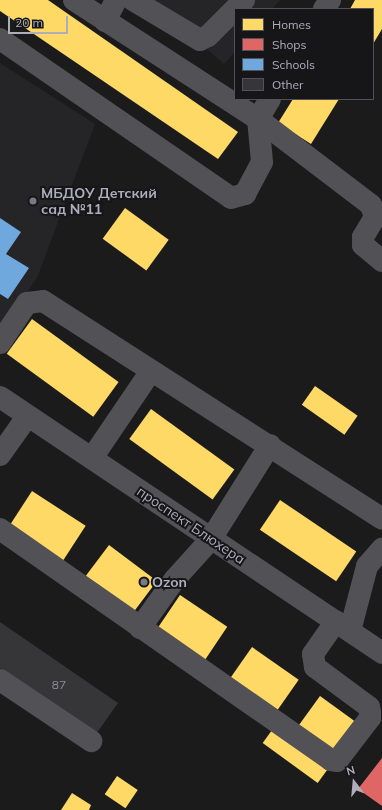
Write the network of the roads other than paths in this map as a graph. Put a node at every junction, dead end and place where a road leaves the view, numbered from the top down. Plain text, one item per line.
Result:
1 (74, 0) edge
2 (116, 0) edge
3 (133, 0) edge
4 (244, 0) edge
5 (236, 8) edge
6 (234, 10) edge
7 (105, 21) junction
8 (0, 39) edge
9 (269, 100) edge
10 (258, 119) junction
11 (382, 261) edge
12 (0, 343) edge
13 (151, 371) junction
14 (0, 397) edge
15 (27, 417) junction
16 (270, 445) junction
17 (0, 455) edge
18 (92, 458) junction
19 (382, 519) edge
20 (0, 529) edge
21 (211, 539) junction
22 (382, 549) edge
23 (343, 626) junction
24 (140, 628) junction
25 (382, 652) edge
26 (0, 680) edge
27 (91, 741) dead end

1 - 7 street
2 - 7 street
3 - 6 street
4 - 5 street
7 - 10 street
8 - 10 street
9 - 10 street
10 - 11 street
12 - 13 street
13 - 16 street
13 - 18 street
14 - 15 street, проспект Блюхера
15 - 17 street
15 - 18 street, проспект Блюхера
16 - 19 street
16 - 21 street
18 - 21 street, проспект Блюхера
20 - 24 street
21 - 23 street, проспект Блюхера
21 - 24 street
22 - 23 street
23 - 24 street
23 - 25 street, проспект Блюхера
26 - 27 street

